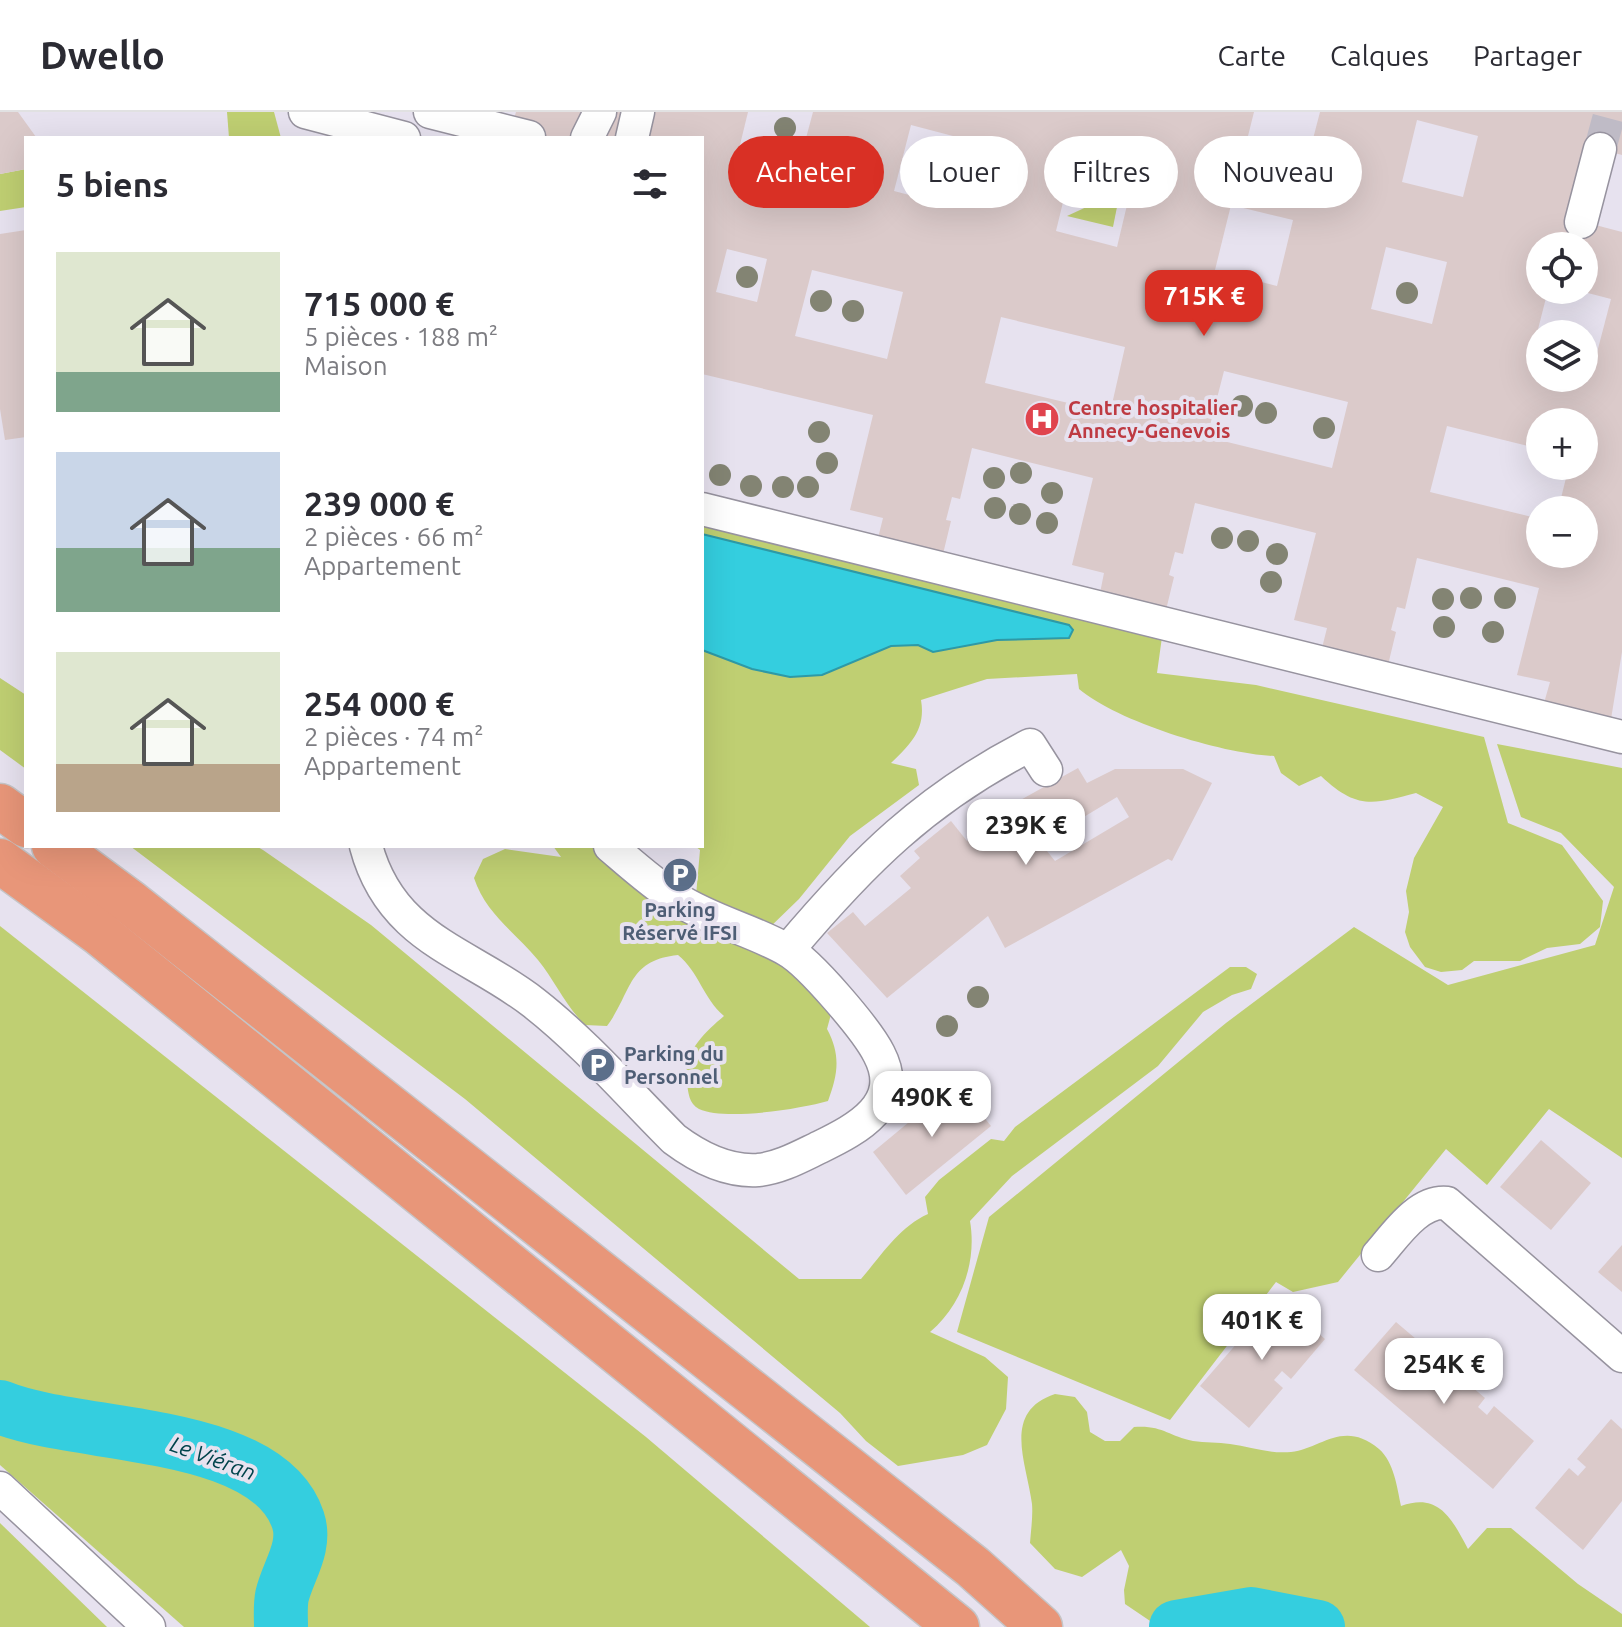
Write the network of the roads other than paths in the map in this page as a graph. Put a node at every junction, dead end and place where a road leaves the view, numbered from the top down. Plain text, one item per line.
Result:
1 (291, 112) edge
2 (305, 112) edge
3 (405, 112) edge
4 (430, 112) edge
5 (600, 112) edge
6 (638, 112) edge
7 (297, 136) edge
8 (396, 136) edge
9 (478, 136) edge
10 (525, 136) edge
11 (588, 136) edge
12 (632, 136) edge
13 (1600, 149) tunnel mouth
14 (1581, 222) dead end
15 (704, 509) edge
16 (1622, 737) edge
17 (1046, 770) dead end
18 (0, 806) edge
19 (24, 824) edge
20 (57, 848) edge
21 (367, 848) edge
22 (612, 848) edge
23 (0, 861) edge
24 (788, 950) junction
25 (1378, 1255) dead end
26 (1622, 1356) edge
27 (0, 1488) edge
28 (149, 1627) edge
29 (957, 1627) edge
30 (1040, 1627) edge

1 - 7 street
2 - 8 street
3 - 9 street
4 - 10 street
5 - 11 street
6 - 12 street
13 - 14 street
15 - 16 street
17 - 24 street
18 - 19 highway
20 - 30 highway
21 - 24 street
22 - 24 street
23 - 29 highway
25 - 26 street
27 - 28 street

